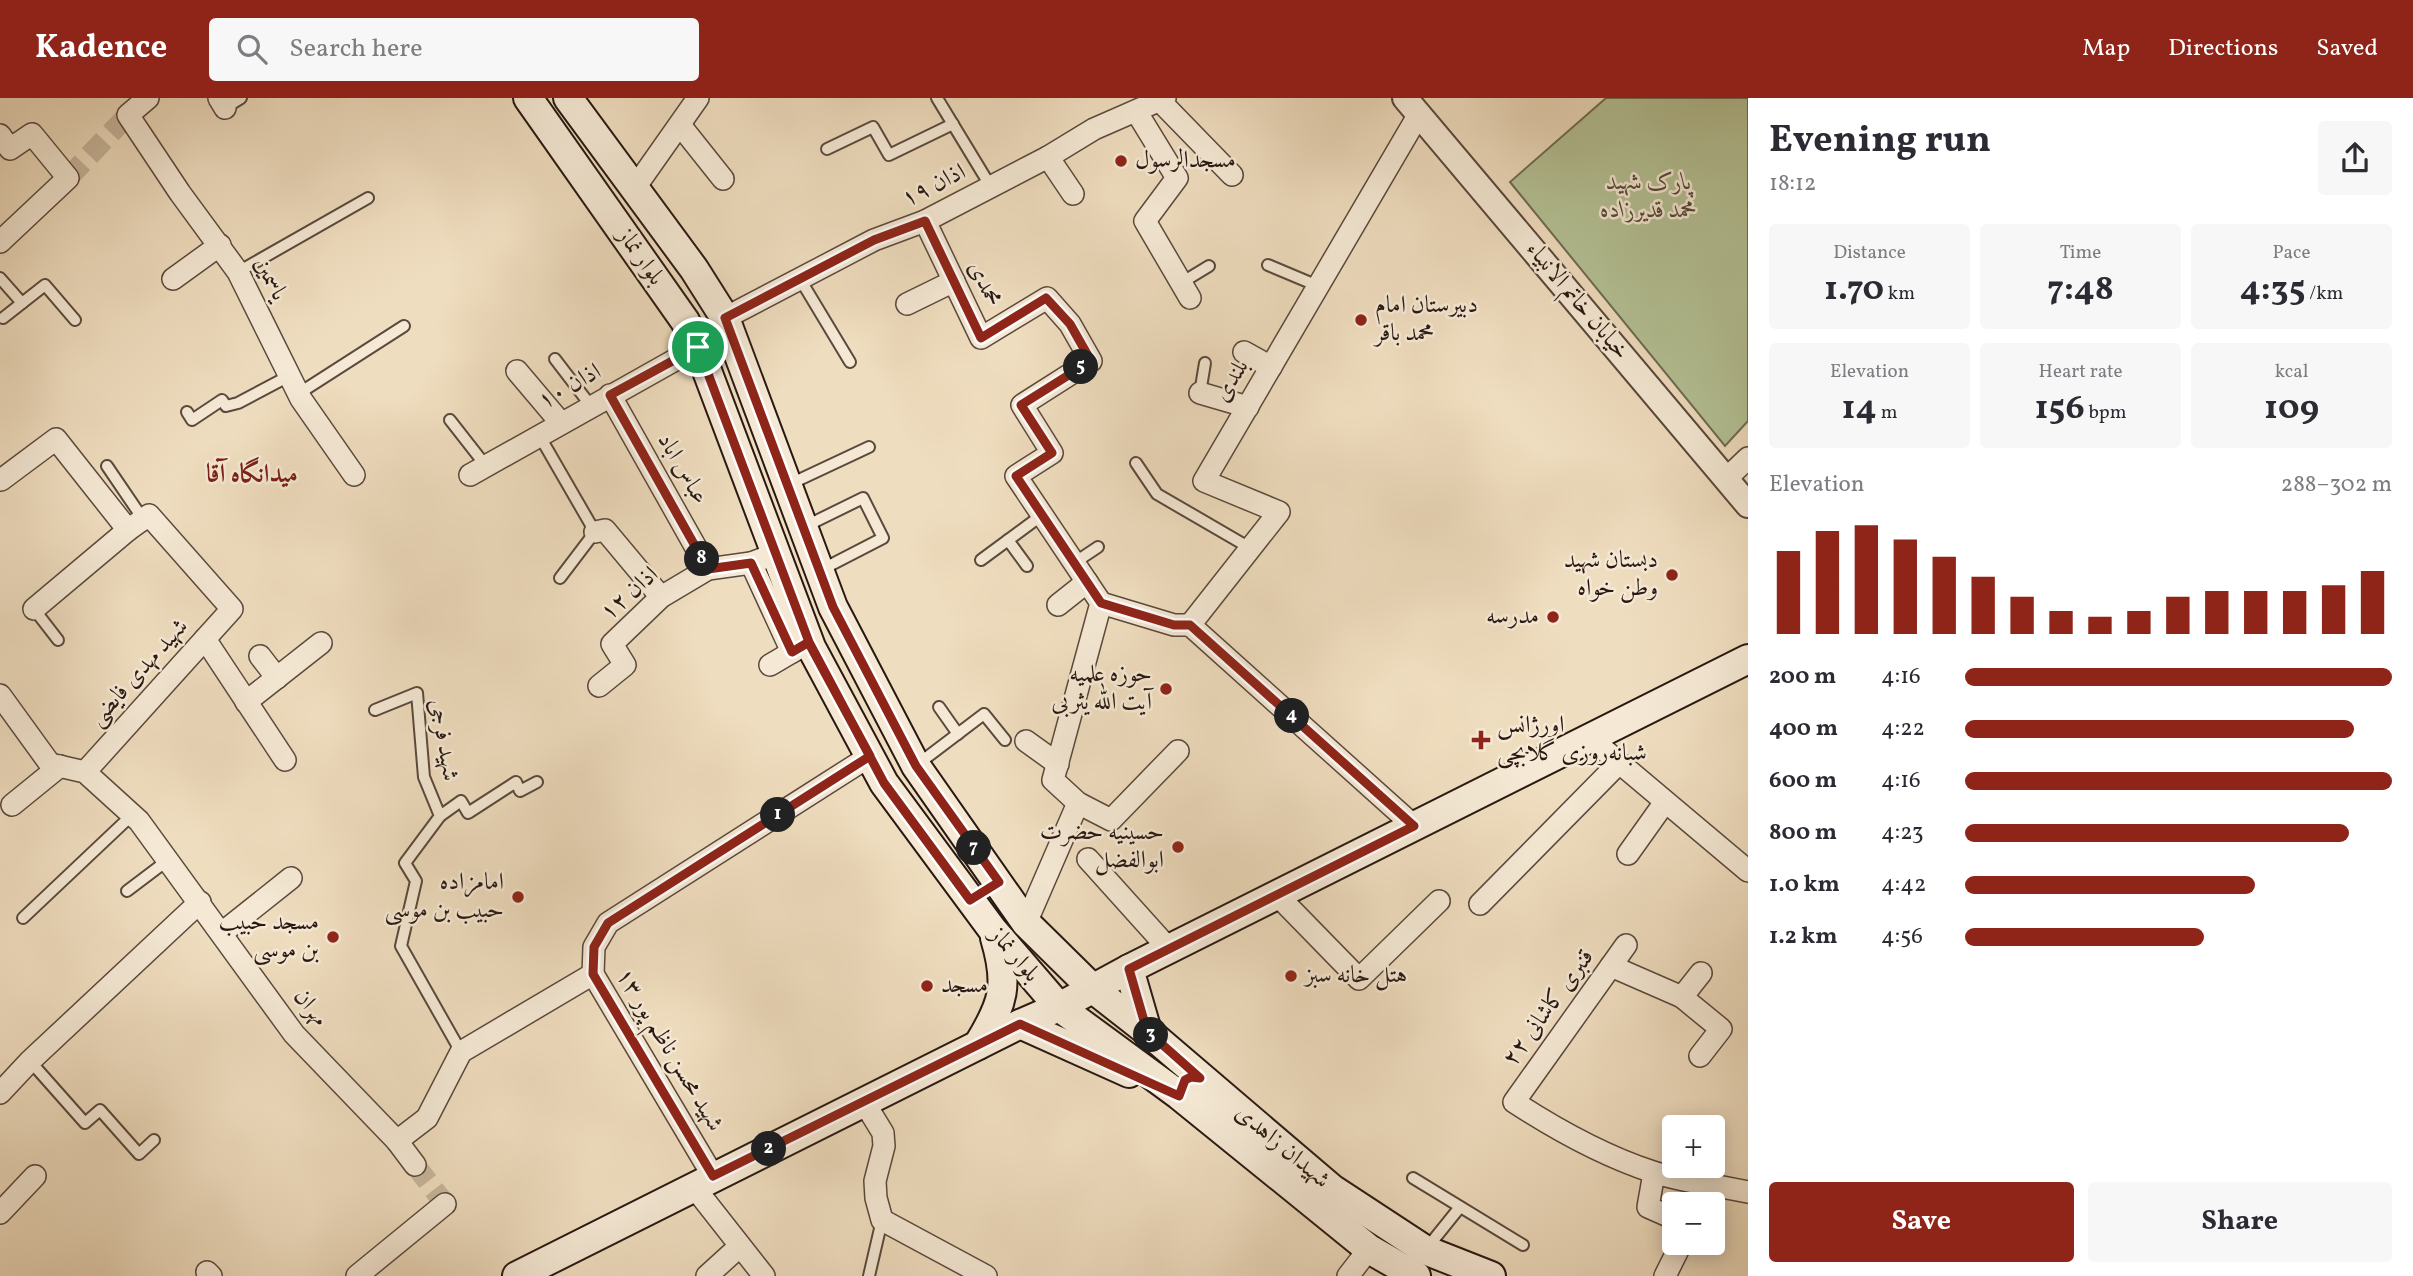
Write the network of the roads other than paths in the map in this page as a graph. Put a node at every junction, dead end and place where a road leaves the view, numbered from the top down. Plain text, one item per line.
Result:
1 (148, 98) edge
2 (528, 98) edge
3 (568, 98) edge
4 (698, 98) edge
5 (937, 98) edge
6 (1162, 99) edge
7 (1412, 106) edge
8 (1136, 111) junction
9 (953, 124) junction
10 (680, 125) junction
11 (0, 135) edge
12 (827, 149) dead end
13 (1048, 157) junction
14 (1232, 175) dead end
15 (723, 179) dead end
16 (991, 187) junction
17 (634, 189) junction
18 (1073, 194) dead end
19 (368, 198) dead end
20 (925, 221) junction
21 (0, 242) edge
22 (220, 245) junction
23 (1268, 265) dead end
24 (1209, 266) dead end
25 (238, 272) junction
26 (0, 278) edge
27 (173, 279) dead end
28 (800, 279) junction
29 (954, 281) junction
30 (1318, 286) junction
31 (1186, 290) joint
32 (22, 303) junction
33 (907, 304) dead end
34 (4, 318) dead end
35 (725, 318) junction
36 (75, 320) dead end
37 (404, 326) dead end
38 (698, 347) junction
39 (1244, 352) dead end
40 (555, 359) dead end
41 (850, 362) dead end
42 (1205, 363) dead end
43 (1271, 367) junction
44 (517, 371) dead end
45 (293, 385) junction
46 (1200, 393) joint
47 (610, 395) junction
48 (591, 406) junction
49 (1248, 407) junction
50 (187, 412) dead end
51 (450, 420) dead end
52 (561, 423) junction
53 (539, 435) junction
54 (869, 447) dead end
55 (1748, 457) edge
56 (1136, 463) dead end
57 (107, 466) dead end
58 (478, 470) joint
59 (354, 475) dead end
60 (1726, 479) junction
61 (1, 480) edge
62 (788, 485) junction
63 (1748, 505) edge
64 (1042, 515) junction
65 (135, 524) junction
66 (803, 527) junction
67 (596, 532) junction
68 (1008, 540) junction
69 (1098, 547) dead end
70 (1250, 548) junction
71 (763, 559) junction
72 (981, 560) dead end
73 (1074, 564) junction
74 (1027, 566) dead end
75 (708, 569) junction
76 (820, 570) junction
77 (560, 578) dead end
78 (1087, 582) junction
79 (661, 597) junction
80 (1101, 603) junction
81 (1058, 605) dead end
82 (34, 609) joint
83 (1190, 625) junction
84 (205, 639) junction
85 (58, 640) dead end
86 (321, 643) dead end
87 (800, 647) junction
88 (260, 656) dead end
89 (1748, 659) edge
90 (770, 665) dead end
91 (277, 678) junction
92 (599, 686) dead end
93 (0, 695) edge
94 (246, 702) junction
95 (939, 707) dead end
96 (375, 710) dead end
97 (958, 734) junction
98 (1590, 738) junction
99 (1016, 741) joint
100 (1178, 751) dead end
101 (870, 756) junction
102 (285, 760) dead end
103 (1619, 763) junction
104 (1058, 764) junction
105 (60, 766) junction
106 (916, 766) junction
107 (85, 772) junction
108 (537, 782) dead end
109 (1665, 802) junction
110 (1078, 803) junction
111 (12, 805) dead end
112 (132, 815) junction
113 (440, 816) junction
114 (1414, 826) junction
115 (1628, 854) dead end
116 (1088, 859) dead end
117 (168, 860) junction
118 (1748, 871) edge
119 (291, 878) dead end
120 (999, 882) junction
121 (127, 891) dead end
122 (1278, 895) junction
123 (970, 900) junction
124 (1439, 901) dead end
125 (200, 902) junction
126 (1480, 904) dead end
127 (23, 918) dead end
128 (1026, 923) junction
129 (992, 929) junction
130 (222, 933) junction
131 (1626, 945) dead end
132 (1169, 949) junction
133 (1611, 966) junction
134 (1129, 969) junction
135 (1701, 973) dead end
136 (593, 974) junction
137 (1092, 988) junction
138 (1682, 997) junction
139 (1059, 1007) junction
140 (1020, 1024) junction
141 (1147, 1031) junction
142 (978, 1045) junction
143 (461, 1052) junction
144 (1700, 1056) dead end
145 (30, 1061) junction
146 (1190, 1087) junction
147 (0, 1093) edge
148 (864, 1102) junction
149 (154, 1140) dead end
150 (397, 1141) junction
151 (415, 1165) tunnel mouth
152 (1654, 1172) junction
153 (35, 1176) dead end
154 (1413, 1178) dead end
155 (703, 1182) junction
156 (1748, 1192) edge
157 (445, 1205) dead end
158 (1460, 1207) junction
159 (0, 1213) edge
160 (1662, 1213) edge
161 (882, 1220) junction
162 (1523, 1245) dead end
163 (740, 1246) junction
164 (1368, 1249) junction
165 (1676, 1255) edge
166 (1421, 1263) edge
167 (357, 1276) edge
168 (517, 1276) edge
169 (707, 1276) edge
170 (764, 1276) edge
171 (869, 1276) edge
172 (986, 1276) edge
173 (1348, 1276) edge
174 (1491, 1276) edge
175 (1665, 1276) edge

1 - 22 street, یاسمین
2 - 38 main road, بلوار نماز
3 - 17 main road, بلوار نماز
4 - 10 street
5 - 9 lane
6 - 8 street, اذان ۱۹
6 - 14 street
7 - 30 street, بلندی
7 - 60 street, خیابان خاتم الانبیاء
8 - 13 street, اذان ۱۹
8 - 31 street
9 - 12 lane
9 - 16 lane
10 - 15 street
10 - 17 street
11 - 21 street
13 - 16 street, اذان ۱۹
13 - 18 street
16 - 20 street, اذان ۱۹
17 - 35 main road, بلوار نماز
19 - 25 lane
20 - 28 street, اذان ۱۹
20 - 29 street, محمدی
22 - 25 street, یاسمین
22 - 27 street
23 - 30 lane
24 - 31 lane
25 - 45 street, یاسمین
26 - 32 lane
28 - 35 street, اذان ۱۹
28 - 41 lane
29 - 33 street
29 - 64 street, محمدی
30 - 43 street, بلندی
32 - 34 lane
32 - 36 lane
35 - 62 main road, بلوار نماز
37 - 45 lane
38 - 47 street, اذان ۱۰
38 - 71 main road, بلوار نماز
39 - 43 street
40 - 48 lane
42 - 46 lane
43 - 49 street, بلندی
44 - 52 street
45 - 50 lane
45 - 59 street, یاسمین
46 - 49 street
47 - 48 street, اذان ۱۰
47 - 75 street, عباس اباد
48 - 52 street, اذان ۱۰
49 - 70 street, بلندی
51 - 58 lane
52 - 53 street, اذان ۱۰
53 - 58 street, اذان ۱۰
53 - 67 lane
54 - 62 lane
55 - 60 street
56 - 70 lane
57 - 65 lane
60 - 63 street, خیابان خاتم الانبیاء
61 - 65 street
62 - 66 main road, بلوار نماز
64 - 68 lane
64 - 73 street
65 - 82 street
65 - 84 street, شهید مهدی فایضی
66 - 76 main road, بلوار نماز
66 - 76 lane
67 - 77 lane
67 - 79 street
68 - 72 lane
68 - 74 lane
69 - 73 lane
70 - 83 street, بلندی
71 - 75 street, اذان ۱۲
71 - 87 main road, بلوار نماز
73 - 78 street
75 - 79 street, اذان ۱۲
76 - 106 main road, بلوار نماز
78 - 80 street
78 - 81 street
79 - 92 street, اذان ۱۲
80 - 83 street
80 - 104 street
82 - 85 lane
83 - 114 street
84 - 94 street
84 - 107 street, شهید مهدی فایضی
86 - 91 street
87 - 90 street
87 - 101 main road, بلوار نماز
88 - 91 street
89 - 98 main road
91 - 94 street
93 - 105 street
94 - 102 street
95 - 97 lane
96 - 113 lane, شهید فرجی
97 - 99 lane
97 - 106 lane
98 - 103 street
98 - 114 main road
99 - 104 street
100 - 110 street
101 - 123 main road, بلوار نماز
101 - 136 street
103 - 109 street
103 - 126 street
104 - 110 street
105 - 107 street
105 - 111 street
106 - 120 main road, بلوار نماز
107 - 112 street, مهران
108 - 113 lane
109 - 115 street
109 - 118 street
110 - 128 street
112 - 117 street, مهران
112 - 127 lane
113 - 143 lane, شهید فرجی
114 - 122 main road
116 - 132 street
117 - 121 lane
117 - 125 street, مهران
119 - 130 street
120 - 123 main road
120 - 128 main road, بلوار نماز
122 - 124 street
122 - 132 main road
123 - 129 main road, بلوار نماز
125 - 130 street, مهران
125 - 145 street
128 - 137 main road, بلوار نماز
129 - 139 main road, بلوار نماز
129 - 142 main road
130 - 150 street, مهران
131 - 133 street, قنبری کاشانی ۲۲
132 - 134 main road
133 - 138 street
133 - 152 street, قنبری کاشانی ۲۲
134 - 137 main road
134 - 141 main road
135 - 138 street
136 - 143 street, شهید محسن ناظم پور ۱۳
136 - 155 street, شهید محسن ناظم پور ۱۳
137 - 139 main road
137 - 141 main road, شهیدان زاهدی
138 - 144 street
139 - 140 main road
139 - 146 main road, شهیدان زاهدی
140 - 142 main road
140 - 146 main road
141 - 146 main road, شهیدان زاهدی
142 - 148 main road
143 - 150 street
145 - 147 street
145 - 149 lane
146 - 164 main road, شهیدان زاهدی
146 - 166 main road, شهیدان زاهدی
148 - 155 main road
148 - 161 street
150 - 151 street, مهران
152 - 156 street
152 - 160 street
153 - 159 street
154 - 158 lane
155 - 163 street, شهید محسن ناظم پور ۱۳
155 - 168 main road
157 - 167 street
158 - 162 lane
158 - 166 lane
161 - 171 lane
161 - 172 street
163 - 169 street
163 - 170 street, شهید محسن ناظم پور ۱۳
164 - 166 main road, شهیدان زاهدی
164 - 173 street
165 - 175 street
166 - 174 main road, شهیدان زاهدی

